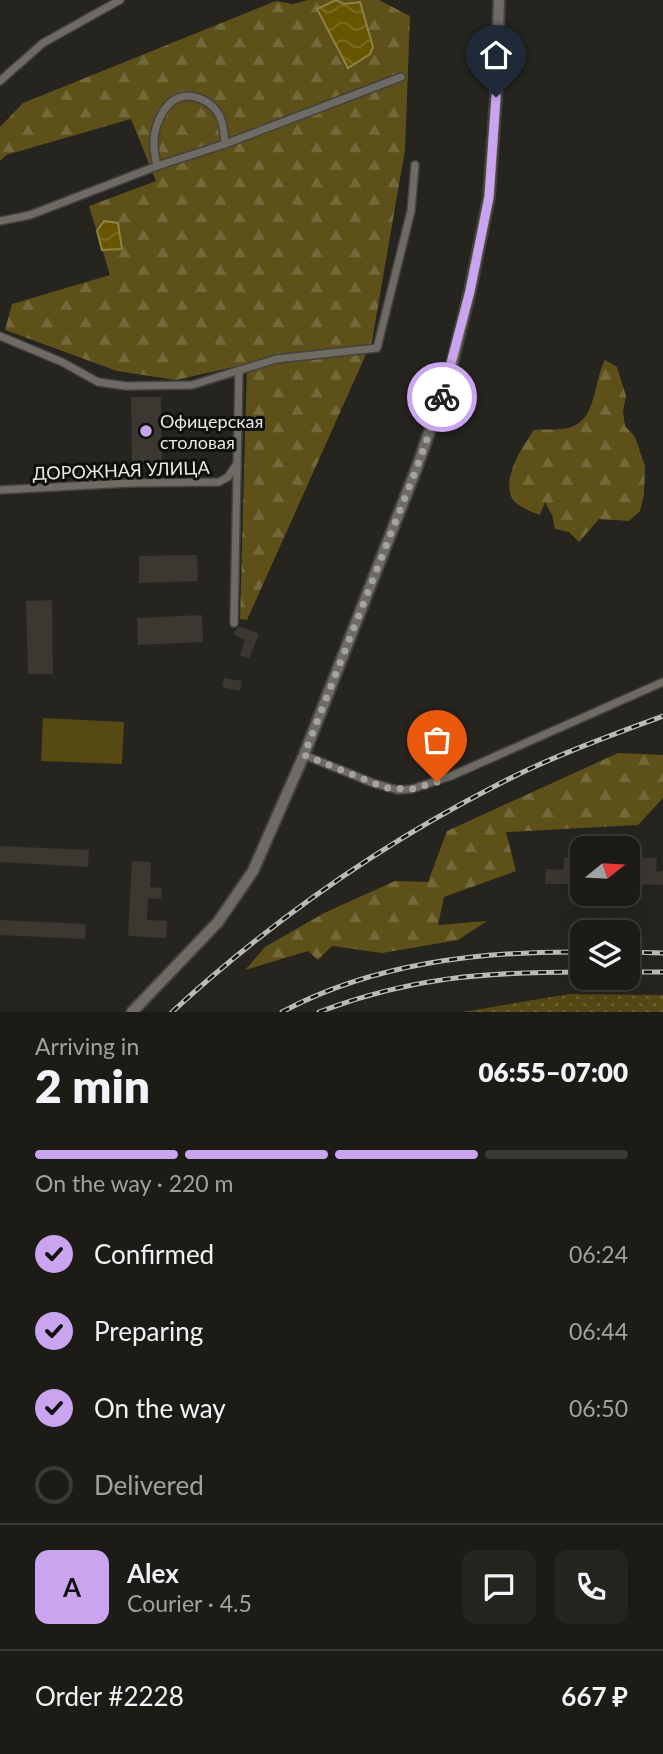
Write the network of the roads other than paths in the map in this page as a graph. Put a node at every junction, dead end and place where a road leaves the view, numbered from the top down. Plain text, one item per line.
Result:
1 (120, 0) edge
2 (499, 0) edge
3 (401, 77) dead end
4 (0, 81) edge
5 (225, 144) junction
6 (415, 165) dead end
7 (157, 166) junction
8 (0, 221) edge
9 (0, 336) edge
10 (239, 370) junction
11 (236, 465) junction
12 (0, 490) edge
13 (234, 623) dead end
14 (663, 682) edge
15 (304, 755) junction
16 (132, 1012) edge

1 - 4 street
2 - 15 main road
3 - 5 street
5 - 7 street
5 - 7 street
6 - 10 street
7 - 8 street
9 - 10 street
10 - 11 street
11 - 12 street, ДОРОЖНАЯ УЛИЦА
11 - 13 street
14 - 15 street
15 - 16 main road

